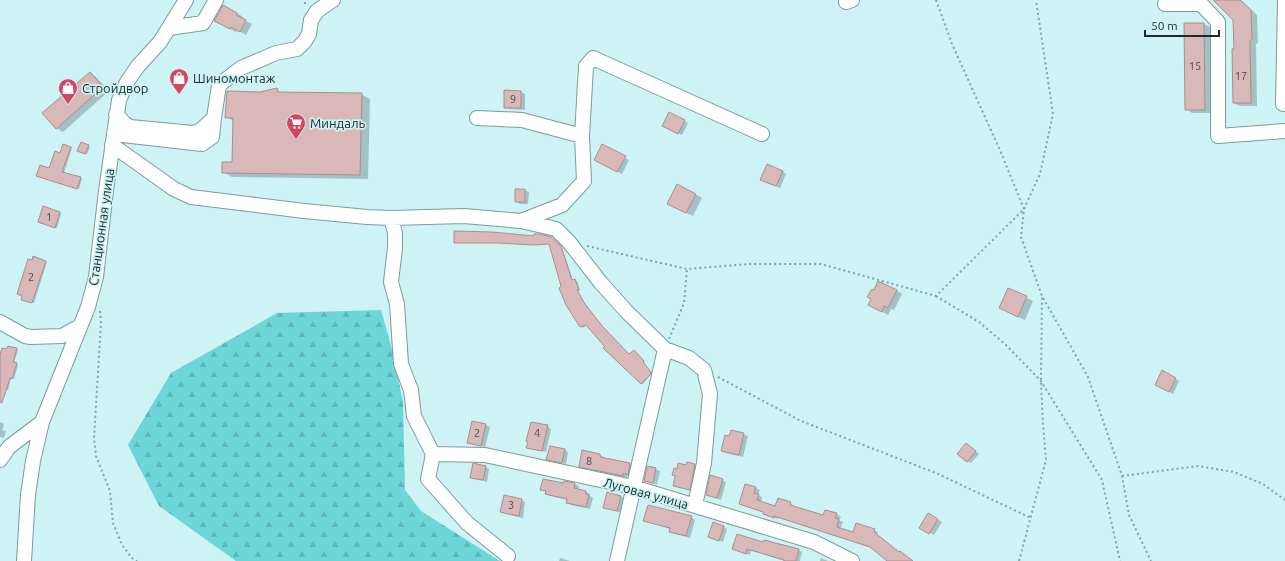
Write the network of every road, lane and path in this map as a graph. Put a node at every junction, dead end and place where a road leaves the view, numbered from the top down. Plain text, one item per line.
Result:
1 (186, 0) edge
2 (216, 0) edge
3 (305, 0) edge
4 (333, 0) edge
5 (936, 0) edge
6 (1036, 0) edge
7 (1285, 0) edge
8 (304, 4) dead end
9 (1165, 4) dead end
10 (169, 28) junction
11 (1284, 104) edge
12 (116, 114) junction
13 (214, 118) junction
14 (477, 118) dead end
15 (1285, 131) edge
16 (762, 134) dead end
17 (582, 136) junction
18 (113, 140) junction
19 (1024, 209) junction
20 (391, 218) junction
21 (521, 221) junction
22 (569, 242) junction
23 (687, 269) junction
24 (936, 296) junction
25 (1042, 296) junction
26 (100, 308) dead end
27 (0, 322) edge
28 (80, 326) junction
29 (665, 349) junction
30 (704, 370) junction
31 (1041, 381) junction
32 (42, 422) junction
33 (4, 445) edge
34 (433, 454) junction
35 (0, 460) edge
36 (1122, 476) junction
37 (632, 487) junction
38 (1285, 500) edge
39 (695, 505) junction
40 (1031, 518) junction
41 (508, 556) dead end
42 (846, 560) edge
43 (24, 561) edge
44 (136, 561) edge
45 (617, 561) edge
46 (1019, 561) edge
47 (1120, 561) edge
48 (1151, 561) edge

1 - 10 street, Станционная улица
2 - 10 street
3 - 8 path
4 - 13 street
5 - 19 path
6 - 19 path
7 - 11 street
9 - 15 street
10 - 12 street, Станционная улица
12 - 13 street
12 - 18 street, Станционная улица
13 - 18 street
14 - 17 street
16 - 17 street
17 - 21 street
18 - 20 street
18 - 28 street, Станционная улица
19 - 24 path
19 - 25 path
20 - 21 street
20 - 34 street
21 - 22 street
22 - 23 path
22 - 29 street
23 - 24 path
23 - 29 path
24 - 31 path
25 - 31 path
25 - 36 path
26 - 44 path
27 - 28 street
28 - 32 street, Станционная улица
29 - 30 street
29 - 37 street
30 - 39 street
30 - 40 path
31 - 40 path
31 - 47 path
32 - 33 street
32 - 43 street, Станционная улица
33 - 35 street
34 - 37 street, Луговая улица
34 - 41 street
36 - 38 path
36 - 48 path
37 - 39 street, Луговая улица
37 - 45 street
39 - 42 street, Луговая улица
40 - 46 path

